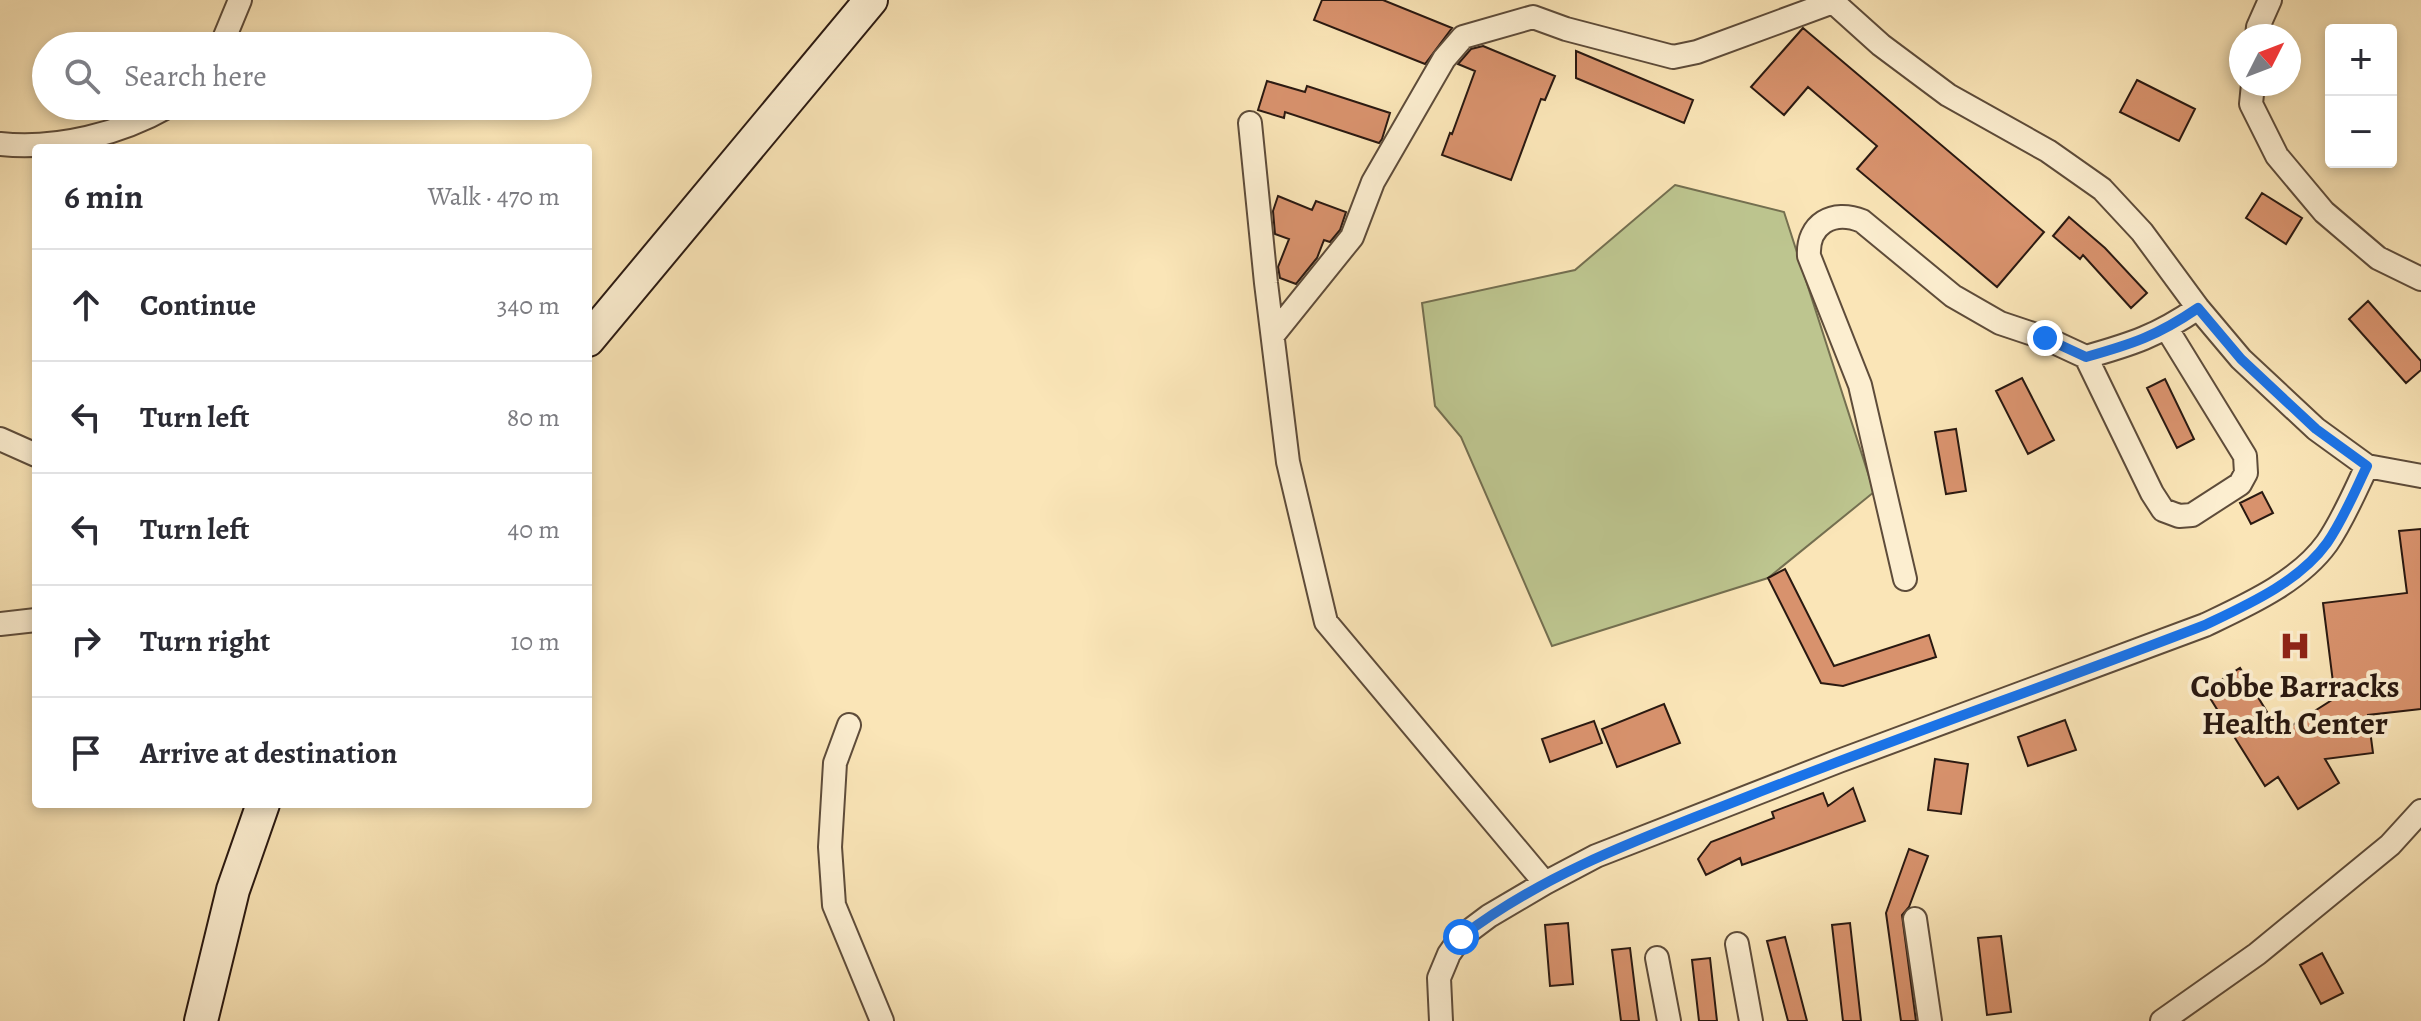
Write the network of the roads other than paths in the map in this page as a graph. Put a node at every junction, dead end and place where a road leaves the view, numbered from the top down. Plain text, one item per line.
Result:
1 (240, 0) edge
2 (871, 0) edge
3 (2270, 0) edge
4 (1832, 1) edge
5 (2259, 24) edge
6 (227, 32) edge
7 (2252, 96) edge
8 (143, 120) edge
9 (1250, 123) dead end
10 (0, 144) edge
11 (32, 144) edge
12 (38, 144) edge
13 (2421, 279) edge
14 (2198, 308) junction
15 (2167, 329) junction
16 (592, 335) edge
17 (1273, 335) junction
18 (2086, 357) junction
19 (0, 439) edge
20 (32, 453) edge
21 (2367, 466) junction
22 (2421, 476) edge
23 (1905, 579) dead end
24 (32, 620) edge
25 (0, 624) edge
26 (849, 725) dead end
27 (262, 808) edge
28 (2421, 811) edge
29 (1545, 883) junction
30 (1915, 919) dead end
31 (1737, 944) dead end
32 (1657, 958) dead end
33 (201, 1021) edge
34 (882, 1021) edge
35 (1441, 1021) edge
36 (1669, 1021) edge
37 (1751, 1021) edge
38 (1930, 1021) edge
39 (2162, 1021) edge

1 - 6 street
2 - 16 main road
3 - 5 street
4 - 14 street
4 - 17 street
7 - 13 street
8 - 12 street
9 - 17 street
10 - 11 street
14 - 15 street
14 - 21 street
15 - 18 street
15 - 18 street
17 - 29 street
18 - 23 street
19 - 20 street
21 - 22 street
21 - 29 street
24 - 25 street
26 - 34 street
27 - 33 main road
28 - 39 street
29 - 35 street
30 - 38 street
31 - 37 street
32 - 36 street

